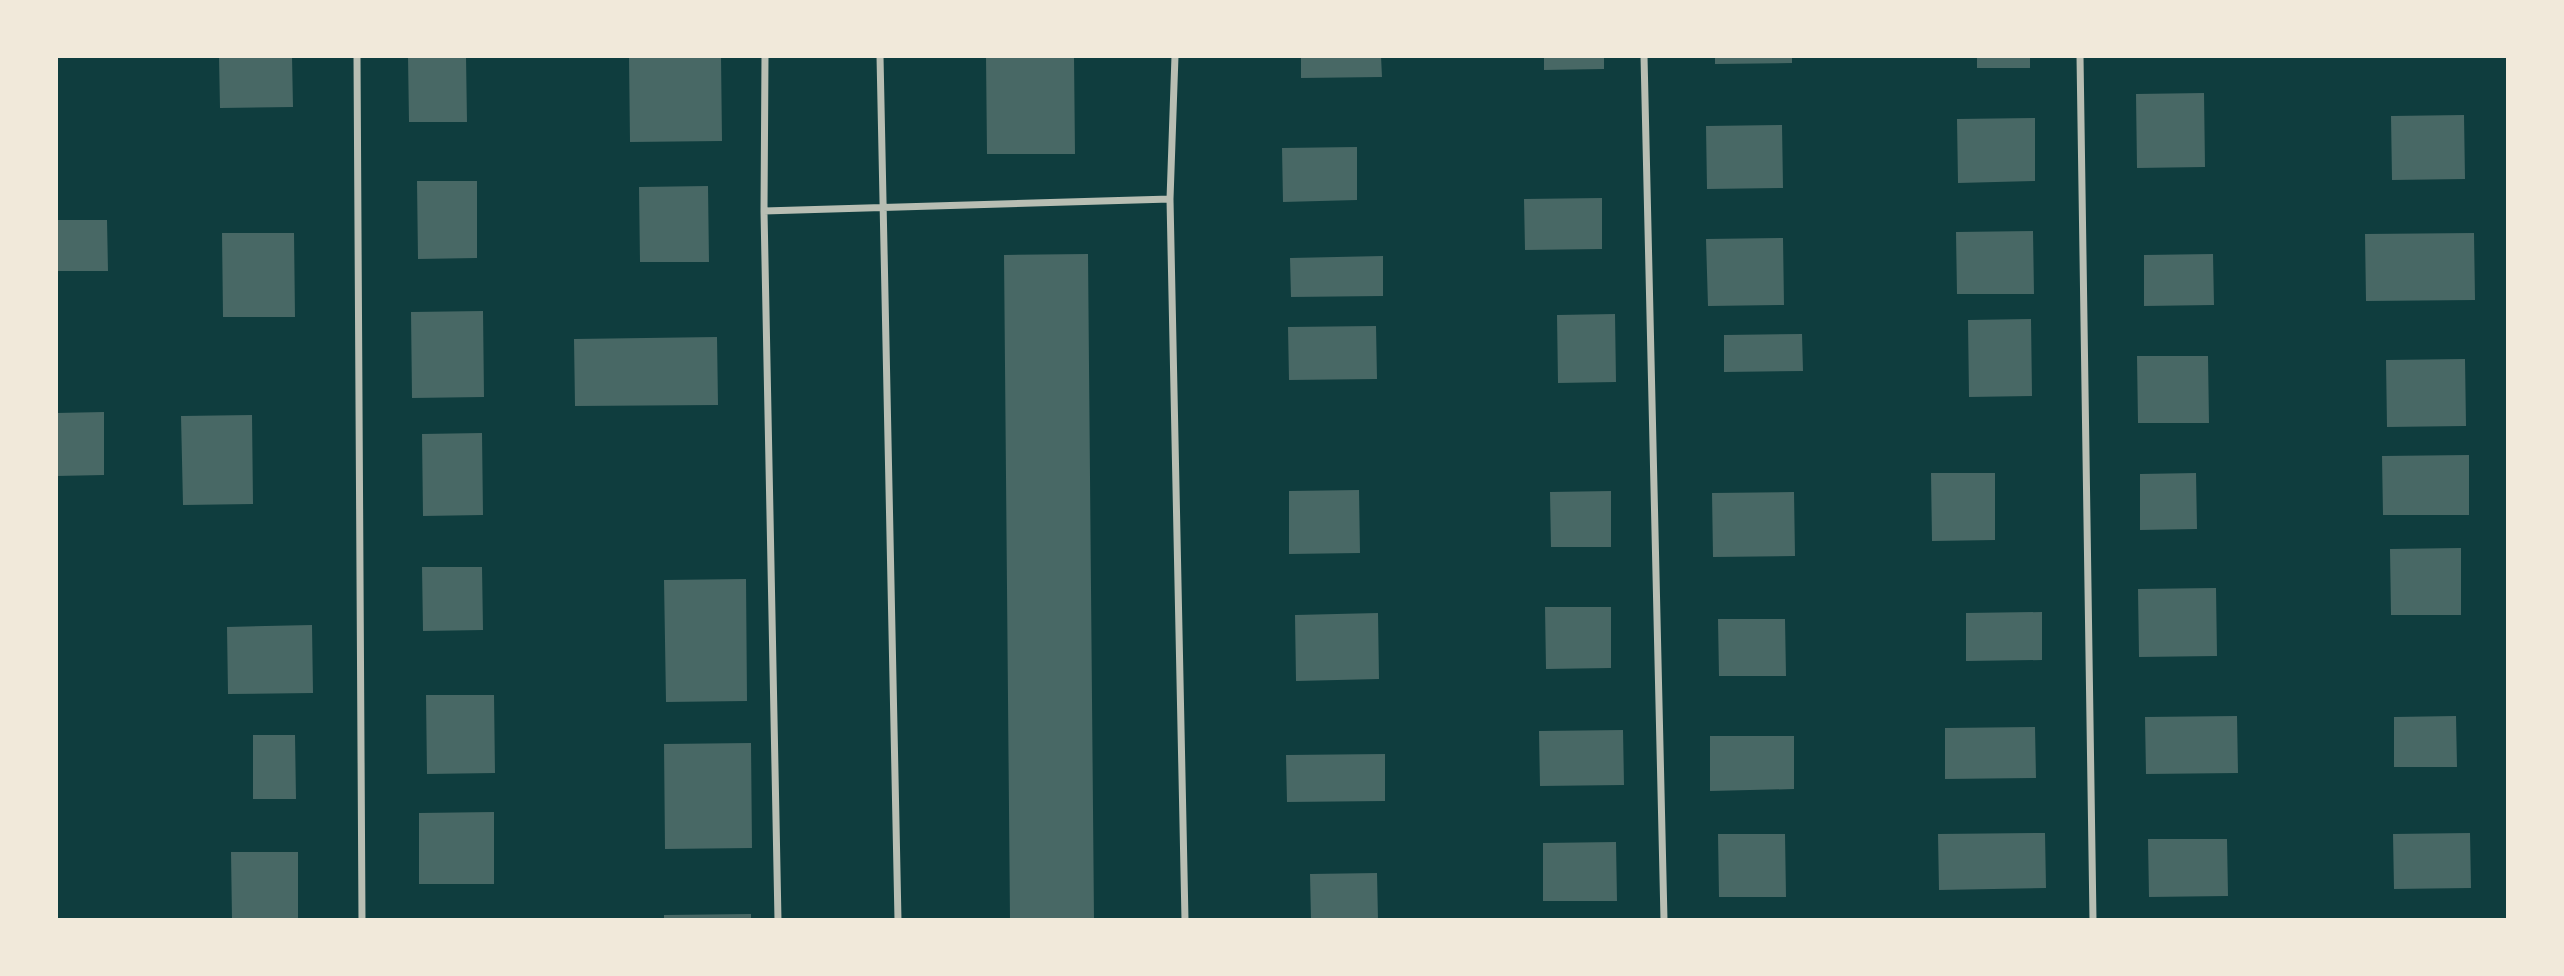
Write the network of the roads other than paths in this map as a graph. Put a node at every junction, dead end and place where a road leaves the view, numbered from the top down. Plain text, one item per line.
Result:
1 (357, 56) edge
2 (765, 56) edge
3 (880, 56) edge
4 (1175, 56) edge
5 (1644, 56) edge
6 (2080, 56) edge
7 (1170, 199) junction
8 (881, 208) junction
9 (764, 211) junction
10 (362, 920) edge
11 (778, 920) edge
12 (898, 920) edge
13 (1185, 920) edge
14 (1664, 920) edge
15 (2093, 920) edge

1 - 10 street
2 - 9 street
3 - 8 street
4 - 7 street
5 - 14 street
6 - 15 street
7 - 8 street
7 - 13 street
8 - 9 street
8 - 12 street
9 - 11 street

